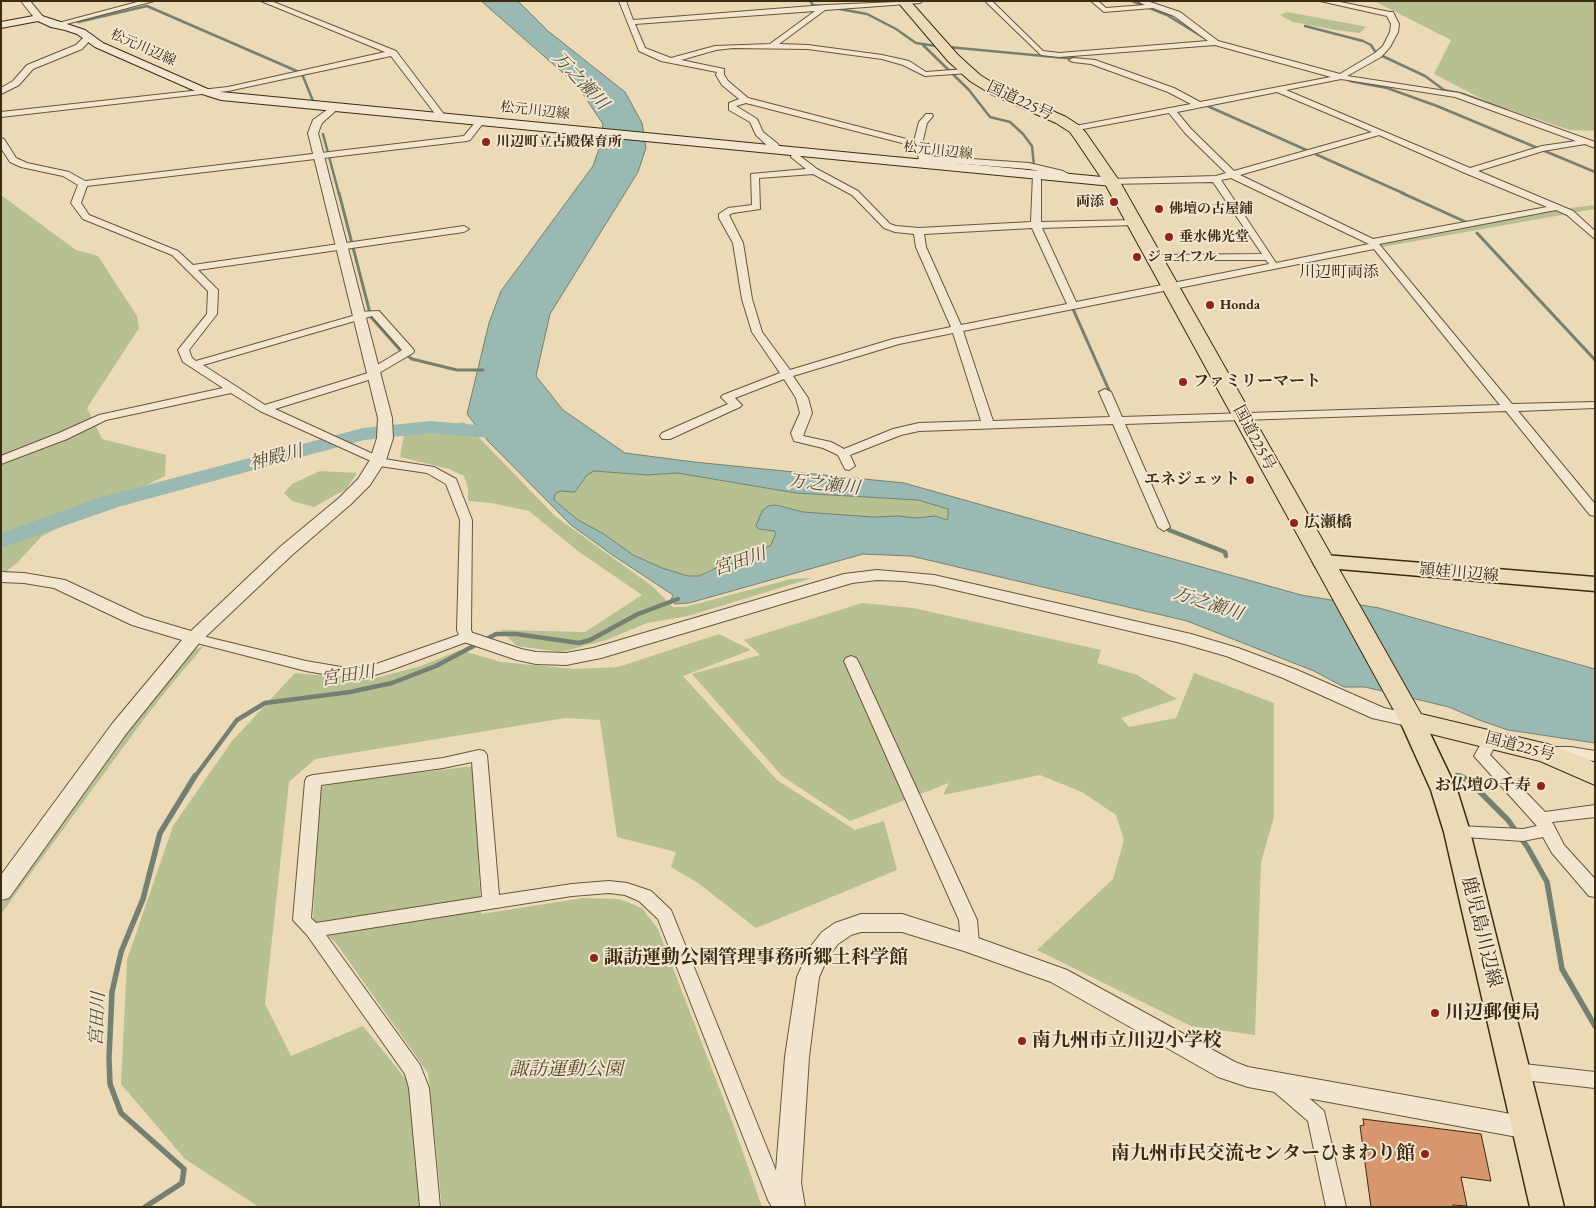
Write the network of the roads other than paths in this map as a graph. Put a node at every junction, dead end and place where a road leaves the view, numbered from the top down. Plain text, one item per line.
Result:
1 (25, 1) edge
2 (151, 1) edge
3 (264, 1) edge
4 (622, 1) edge
5 (988, 1) edge
6 (1094, 1) edge
7 (1323, 1) edge
8 (909, 2) edge
9 (808, 5) edge
10 (1147, 5) edge
11 (828, 7) junction
12 (39, 18) junction
13 (631, 22) junction
14 (1, 24) edge
15 (54, 25) junction
16 (89, 37) junction
17 (1215, 43) junction
18 (772, 46) junction
19 (393, 53) junction
20 (1058, 56) junction
21 (672, 60) junction
22 (956, 72) junction
23 (1341, 77) junction
24 (1279, 90) junction
25 (1, 92) edge
26 (206, 92) junction
27 (745, 100) junction
28 (1201, 104) junction
29 (335, 107) junction
30 (1171, 110) junction
31 (1, 115) edge
32 (929, 116) dead end
33 (442, 117) junction
34 (481, 121) junction
35 (1075, 128) junction
36 (1378, 133) junction
37 (1, 141) edge
38 (1592, 142) edge
39 (918, 144) junction
40 (777, 150) junction
41 (796, 152) junction
42 (325, 155) junction
43 (921, 161) junction
44 (814, 171) junction
45 (1468, 171) junction
46 (1037, 175) junction
47 (1233, 175) junction
48 (1070, 178) junction
49 (1216, 180) junction
50 (1112, 182) junction
51 (83, 184) junction
52 (1554, 208) junction
53 (1134, 222) junction
54 (1034, 225) junction
55 (464, 229) dead end
56 (919, 231) junction
57 (1595, 236) edge
58 (1374, 244) junction
59 (349, 245) junction
60 (1268, 257) junction
61 (1155, 258) junction
62 (1276, 266) junction
63 (192, 268) junction
64 (1170, 287) junction
65 (1074, 306) junction
66 (366, 314) junction
67 (956, 329) junction
68 (196, 364) junction
69 (374, 373) junction
70 (787, 374) junction
71 (233, 389) junction
72 (1105, 392) dead end
73 (1595, 404) edge
74 (1510, 408) junction
75 (264, 409) junction
76 (1242, 415) junction
77 (1122, 421) junction
78 (988, 425) junction
79 (666, 436) dead end
80 (843, 453) junction
81 (1, 460) edge
82 (378, 461) junction
83 (849, 466) dead end
84 (1595, 512) edge
85 (1164, 527) dead end
86 (1324, 562) junction
87 (1, 577) edge
88 (1595, 584) edge
89 (194, 638) junction
90 (471, 638) junction
91 (851, 661) dead end
92 (1405, 709) junction
93 (1491, 739) junction
94 (1547, 752) junction
95 (1595, 756) edge
96 (1595, 776) edge
97 (1595, 811) edge
98 (1545, 824) junction
99 (1457, 832) junction
100 (1595, 891) edge
101 (1, 892) edge
102 (490, 903) junction
103 (313, 930) junction
104 (970, 944) junction
105 (1515, 1070) junction
106 (1595, 1080) edge
107 (1279, 1084) junction
108 (1528, 1128) junction
109 (430, 1207) edge
110 (784, 1207) edge
111 (792, 1207) edge
112 (1336, 1207) edge
113 (1548, 1207) edge

1 - 12 street
2 - 15 street
3 - 19 street
4 - 13 street
5 - 20 street
6 - 10 street
7 - 23 street
8 - 11 street
8 - 22 highway, 国道225号
9 - 11 street
9 - 13 street
10 - 17 street
11 - 18 street
12 - 14 main road
12 - 15 main road, 松元川辺線
13 - 21 street
15 - 16 main road, 松元川辺線
16 - 25 street
16 - 26 main road, 松元川辺線
17 - 20 street
17 - 23 street
18 - 21 street
18 - 22 street
19 - 26 street
19 - 33 street
20 - 28 street
21 - 27 street
22 - 35 highway, 国道225号
23 - 24 street
23 - 38 street
24 - 28 street
24 - 36 street
26 - 29 main road, 松元川辺線
26 - 31 street
27 - 39 street
27 - 40 street
28 - 30 street
29 - 33 main road, 松元川辺線
29 - 42 street
30 - 35 street
30 - 47 street
32 - 39 street
33 - 34 main road, 松元川辺線
34 - 40 main road, 松元川辺線
34 - 42 street
35 - 50 highway, 国道225号
36 - 45 street
36 - 47 street
37 - 51 street
38 - 45 street
39 - 43 street
40 - 41 main road, 松元川辺線
41 - 43 main road, 松元川辺線
41 - 44 street
42 - 51 street
42 - 59 street
43 - 46 main road, 松元川辺線
43 - 48 street
44 - 56 street
44 - 70 street
45 - 52 street
46 - 48 main road, 松元川辺線
46 - 54 street
47 - 49 street
47 - 58 street
48 - 50 main road, 松元川辺線
49 - 50 street
49 - 60 street
50 - 53 highway, 国道225号
51 - 63 street
52 - 57 street
52 - 58 street
53 - 54 street
53 - 61 highway, 国道225号
54 - 56 street
54 - 65 street
55 - 59 street
56 - 67 street
58 - 62 street
58 - 74 street
59 - 63 street
59 - 66 street
60 - 61 street
60 - 62 street
61 - 64 highway, 国道225号
62 - 64 street
63 - 68 street
64 - 65 street
64 - 76 highway, 国道225号
65 - 67 street
66 - 68 street
66 - 69 street
66 - 69 street
67 - 70 street
67 - 78 street
68 - 71 street
69 - 75 street
69 - 82 street
70 - 79 street
70 - 80 street
71 - 75 street
71 - 81 street
72 - 77 street
73 - 74 street
74 - 76 street
74 - 84 street
75 - 82 street
76 - 77 street
76 - 86 highway, 国道225号
77 - 78 street
77 - 85 street
78 - 80 street
80 - 83 street
82 - 89 street
82 - 90 street
86 - 88 main road, 頴娃川辺線
86 - 92 highway, 国道225号
87 - 89 street
89 - 90 street
89 - 101 street
90 - 92 street
91 - 104 street
92 - 93 highway, 国道225号
92 - 99 main road, 鹿児島川辺線
93 - 94 highway, 国道225号
93 - 98 street
94 - 95 street
94 - 96 highway, 国道225号
97 - 98 street
98 - 99 street
98 - 100 street
99 - 105 main road, 鹿児島川辺線
102 - 103 street
102 - 103 street
102 - 110 street
103 - 109 street
104 - 107 street
104 - 111 street
105 - 106 street
105 - 108 main road, 鹿児島川辺線
107 - 108 street
107 - 112 street
108 - 113 main road, 鹿児島川辺線

